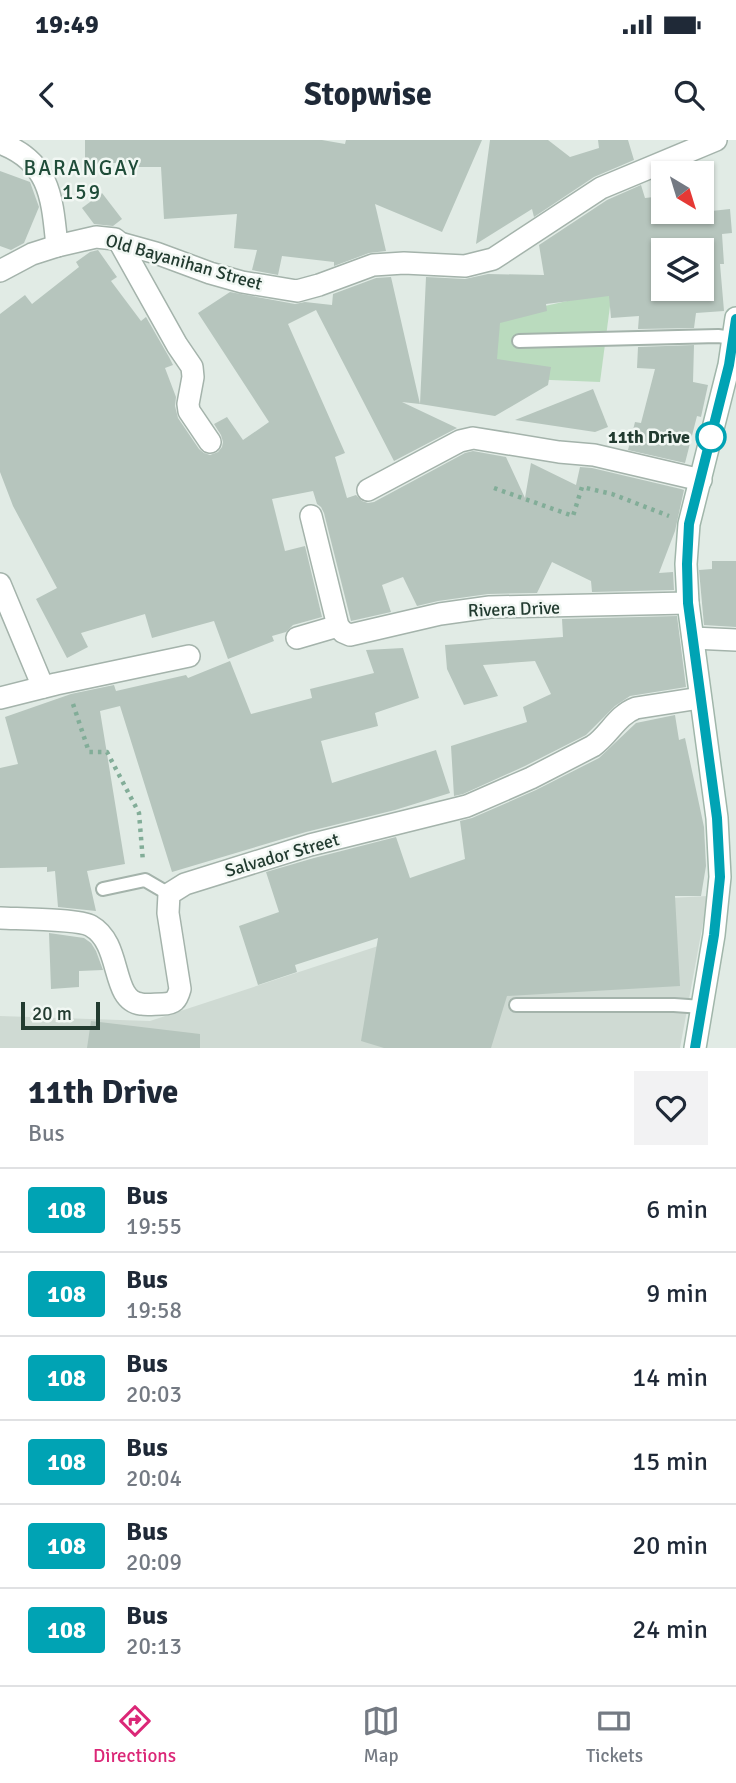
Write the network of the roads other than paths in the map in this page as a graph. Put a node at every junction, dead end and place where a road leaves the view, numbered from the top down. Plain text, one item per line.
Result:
1 (716, 140) edge
2 (0, 143) edge
3 (120, 243) junction
4 (57, 246) junction
5 (0, 271) edge
6 (734, 328) edge
7 (519, 341) dead end
8 (210, 442) dead end
9 (701, 481) junction
10 (368, 489) dead end
11 (311, 516) dead end
12 (0, 584) edge
13 (688, 603) junction
14 (341, 629) junction
15 (297, 638) dead end
16 (693, 638) junction
17 (736, 640) edge
18 (189, 656) dead end
19 (50, 685) junction
20 (0, 698) edge
21 (700, 698) junction
22 (728, 877) edge
23 (103, 888) dead end
24 (170, 894) junction
25 (0, 918) edge
26 (516, 1005) dead end
27 (702, 1007) junction
28 (695, 1048) edge

1 - 3 street, Old Bayanihan Street
2 - 4 street
3 - 4 street, Old Bayanihan Street
3 - 8 street
4 - 5 street, Old Bayanihan Street
6 - 7 lane
6 - 9 street
9 - 10 street
9 - 13 street
11 - 14 street
12 - 19 street
13 - 14 street, Rivera Drive
13 - 16 street
14 - 15 street, Rivera Drive
16 - 17 street
16 - 21 street
18 - 19 street
19 - 20 street
21 - 22 street
21 - 24 street, Salvador Street
22 - 27 street
23 - 24 lane
24 - 25 street
26 - 27 lane
27 - 28 street

